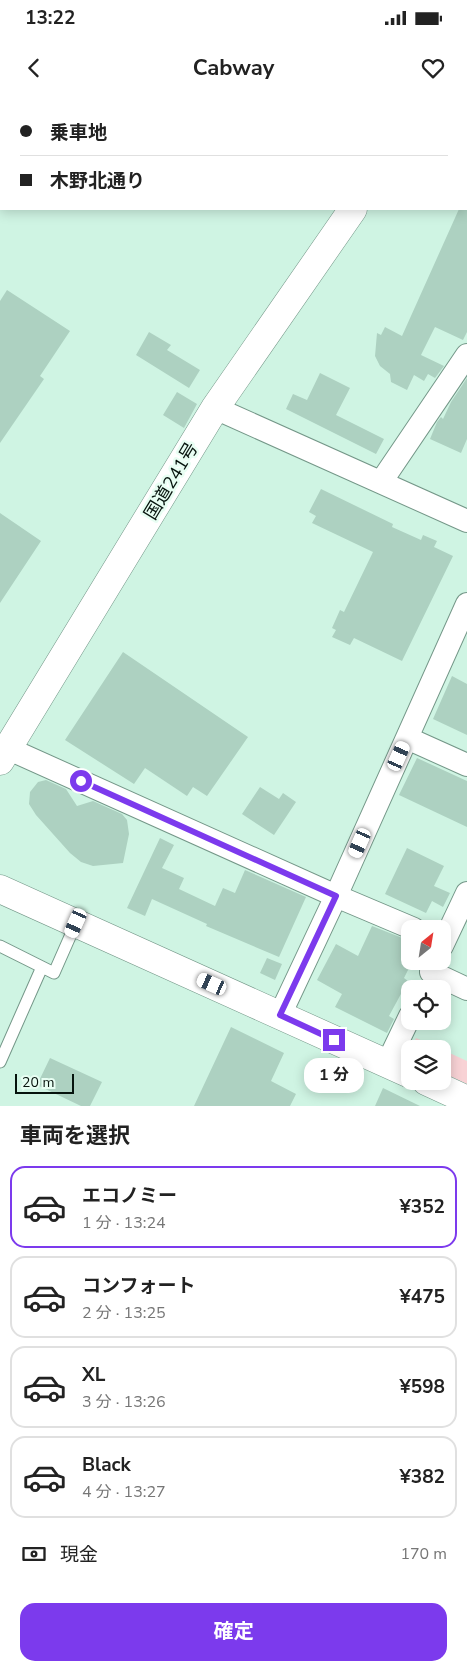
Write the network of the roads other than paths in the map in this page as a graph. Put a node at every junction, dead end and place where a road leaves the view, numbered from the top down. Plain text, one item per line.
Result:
1 (352, 210) edge
2 (467, 357) edge
3 (215, 408) junction
4 (381, 482) junction
5 (467, 521) edge
6 (467, 604) edge
7 (460, 639) edge
8 (407, 738) junction
9 (4, 755) edge
10 (467, 765) edge
11 (0, 889) edge
12 (467, 893) edge
13 (336, 896) junction
14 (76, 923) junction
15 (401, 924) edge
16 (451, 928) edge
17 (0, 946) edge
18 (42, 967) junction
19 (449, 970) edge
20 (467, 989) edge
21 (280, 1015) junction
22 (407, 1030) edge
23 (0, 1062) edge
24 (399, 1069) edge
25 (445, 1090) edge
26 (467, 1100) edge

1 - 3 main road, 国道241号
2 - 4 street
3 - 4 street
3 - 9 main road, 国道241号
4 - 5 street
6 - 7 street
7 - 8 street
8 - 10 street
8 - 13 street
9 - 13 street
11 - 14 main road
12 - 16 street
13 - 15 street
13 - 21 street
14 - 18 lane
14 - 21 main road
17 - 18 lane
18 - 23 lane
19 - 20 street
21 - 24 main road
22 - 24 street
25 - 26 main road

